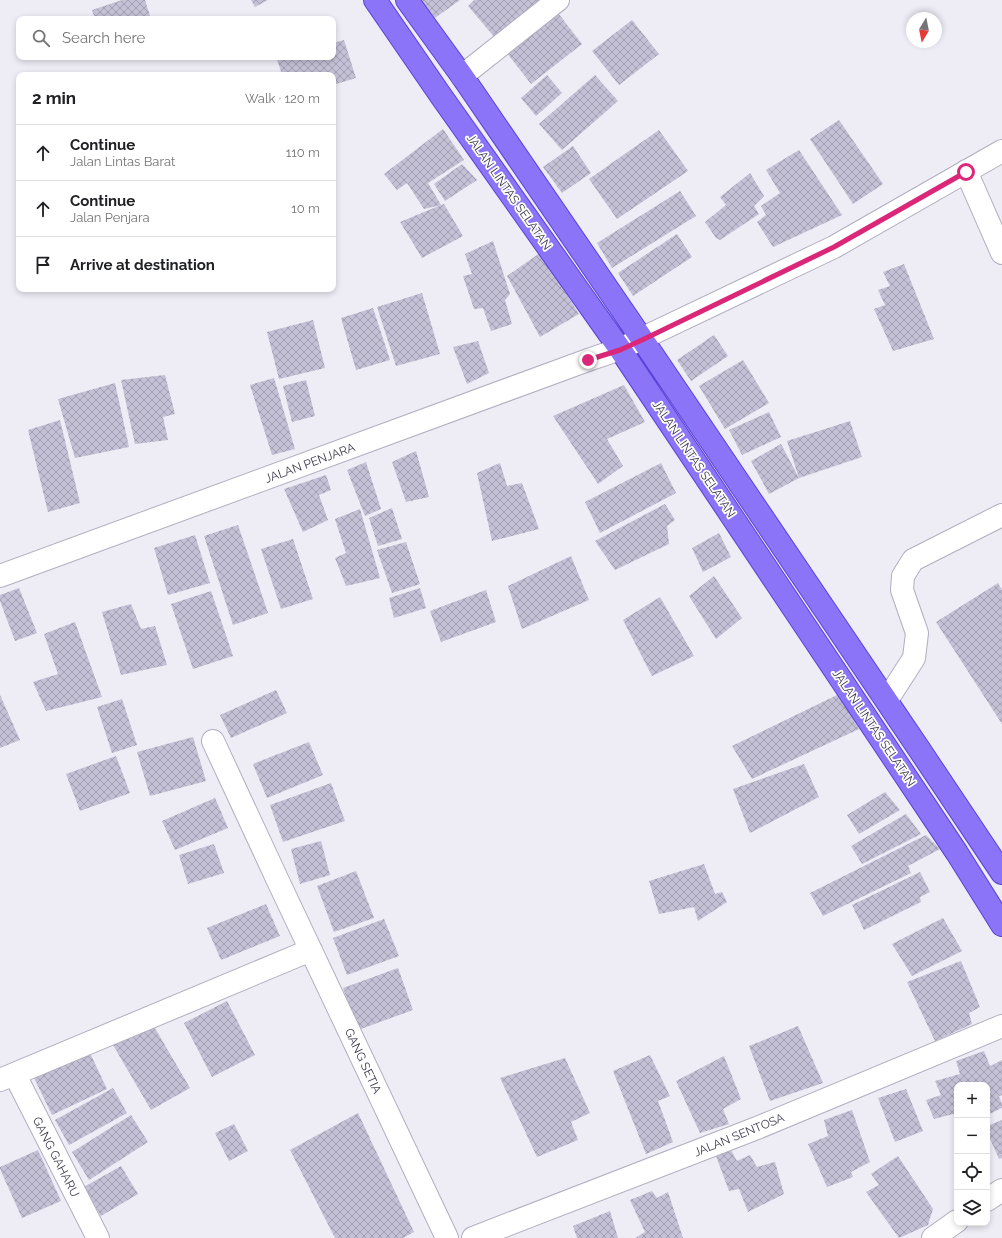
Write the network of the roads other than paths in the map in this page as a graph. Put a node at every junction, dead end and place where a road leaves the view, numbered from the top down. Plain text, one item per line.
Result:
1 (375, 0) edge
2 (407, 0) edge
3 (558, 0) edge
4 (462, 76) junction
5 (1002, 151) edge
6 (966, 172) junction
7 (1002, 253) edge
8 (642, 340) junction
9 (620, 350) junction
10 (1002, 515) edge
11 (0, 576) edge
12 (887, 700) junction
13 (213, 741) dead end
14 (918, 746) junction
15 (895, 759) junction
16 (1002, 873) edge
17 (1002, 925) edge
18 (311, 950) junction
19 (1002, 1026) edge
20 (7, 1078) edge
21 (1002, 1190) edge
22 (990, 1198) edge
23 (954, 1223) edge
24 (98, 1238) edge
25 (447, 1238) edge
26 (474, 1238) edge
27 (933, 1238) edge

1 - 9 highway, JALAN LINTAS SELATAN
2 - 4 highway, JALAN LINTAS SELATAN
3 - 4 street
4 - 8 highway, JALAN LINTAS SELATAN
5 - 6 street, JALAN PENJARA
6 - 7 street
6 - 8 street, JALAN PENJARA
8 - 9 street, JALAN PENJARA
8 - 12 highway, JALAN LINTAS SELATAN
9 - 11 street, JALAN PENJARA
9 - 15 highway, JALAN LINTAS SELATAN
10 - 12 street
12 - 14 highway, JALAN LINTAS SELATAN
13 - 18 street, GANG SETIA
14 - 15 highway
14 - 16 highway, JALAN LINTAS SELATAN
15 - 17 highway, JALAN LINTAS SELATAN
18 - 20 street
18 - 25 street, GANG SETIA
19 - 26 street, JALAN SENTOSA
20 - 24 street, GANG GAHARU
21 - 22 street
23 - 27 street

